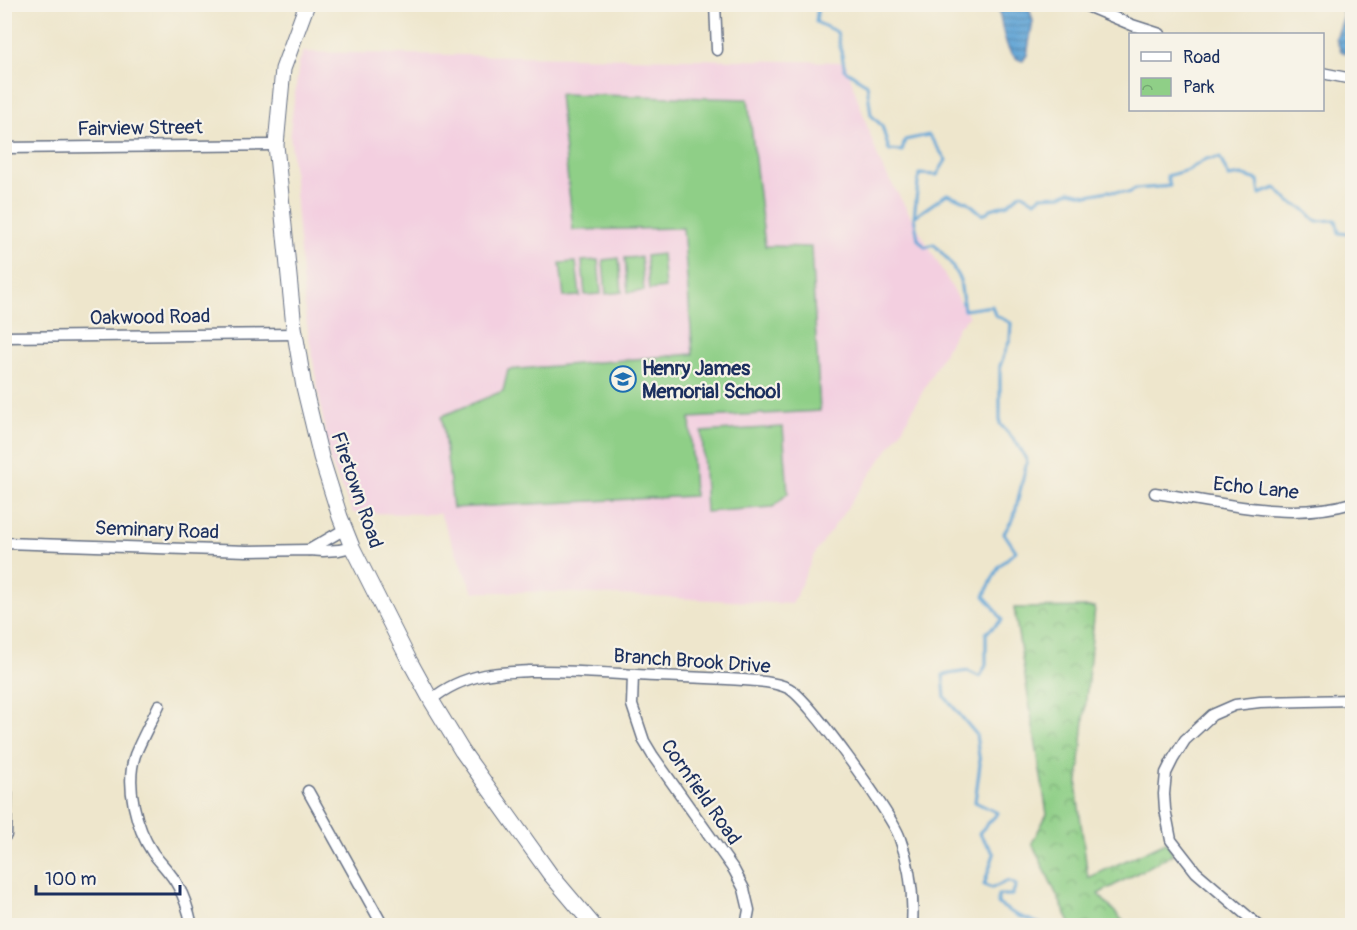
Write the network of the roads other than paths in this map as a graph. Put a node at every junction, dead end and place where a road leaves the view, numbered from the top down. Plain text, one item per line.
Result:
1 (307, 4) edge
2 (716, 4) edge
3 (1082, 4) edge
4 (1157, 33) edge
5 (717, 50) dead end
6 (1324, 73) edge
7 (1353, 79) edge
8 (276, 145) junction
9 (4, 148) edge
10 (295, 334) junction
11 (4, 337) edge
12 (1155, 493) dead end
13 (1353, 503) edge
14 (345, 529) junction
15 (4, 543) edge
16 (352, 547) junction
17 (309, 550) junction
18 (633, 675) junction
19 (431, 700) junction
20 (1353, 700) edge
21 (159, 705) dead end
22 (4, 788) edge
23 (308, 790) dead end
24 (4, 837) edge
25 (192, 926) edge
26 (383, 926) edge
27 (594, 926) edge
28 (746, 926) edge
29 (912, 926) edge
30 (1259, 926) edge

1 - 8 street, Firetown Road
2 - 5 street
3 - 4 street
6 - 7 street
8 - 9 street, Fairview Street
8 - 10 street, Firetown Road
10 - 11 street, Oakwood Road
10 - 14 street, Firetown Road
12 - 13 street, Echo Lane
14 - 16 street, Firetown Road
14 - 17 street, Seminary Road
15 - 17 street, Seminary Road
16 - 17 street, Seminary Road
16 - 19 street, Firetown Road
18 - 19 street, Branch Brook Drive
18 - 28 street, Cornfield Road
18 - 29 street, Branch Brook Drive
19 - 27 street, Firetown Road
20 - 30 street
21 - 25 street
22 - 24 street
23 - 26 street

